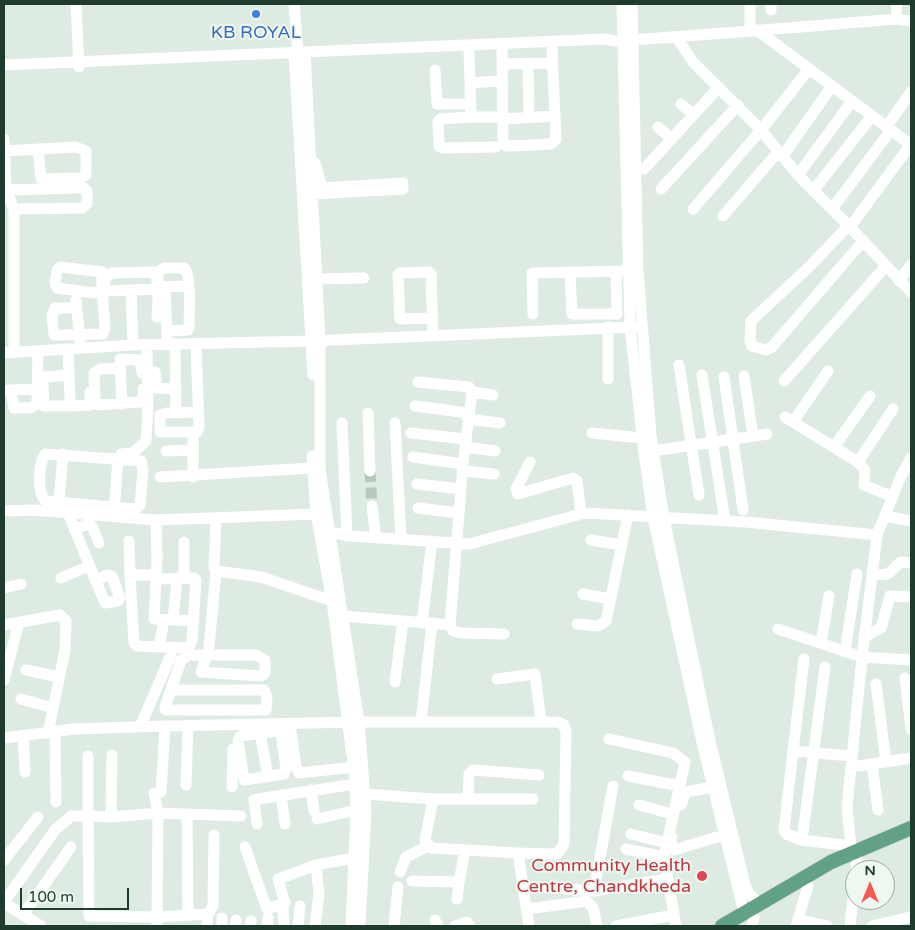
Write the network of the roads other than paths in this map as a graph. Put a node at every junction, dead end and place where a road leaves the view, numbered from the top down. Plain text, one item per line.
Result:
1 (76, 4) edge
2 (294, 4) edge
3 (622, 4) edge
4 (632, 4) edge
5 (750, 4) edge
6 (896, 12) edge
7 (911, 14) edge
8 (911, 22) edge
9 (754, 27) junction
10 (677, 38) junction
11 (623, 41) junction
12 (552, 49) junction
13 (502, 50) junction
14 (469, 51) junction
15 (299, 54) junction
16 (553, 63) junction
17 (502, 64) junction
18 (528, 64) junction
19 (4, 65) edge
20 (79, 65) junction
21 (809, 69) junction
22 (435, 70) dead end
23 (4, 72) edge
24 (498, 81) dead end
25 (470, 83) junction
26 (832, 86) junction
27 (720, 88) junction
28 (911, 92) edge
29 (852, 101) junction
30 (470, 104) junction
31 (681, 104) dead end
32 (738, 105) junction
33 (694, 115) junction
34 (556, 116) junction
35 (872, 116) junction
36 (471, 117) junction
37 (529, 117) junction
38 (501, 118) junction
39 (658, 127) dead end
40 (889, 128) junction
41 (761, 130) junction
42 (4, 139) edge
43 (672, 139) junction
44 (911, 144) edge
45 (496, 146) dead end
46 (41, 149) junction
47 (4, 151) edge
48 (780, 154) junction
49 (644, 169) dead end
50 (798, 175) junction
51 (33, 183) dead end
52 (6, 187) junction
53 (661, 189) dead end
54 (813, 191) junction
55 (319, 192) junction
56 (14, 209) junction
57 (693, 209) dead end
58 (832, 209) junction
59 (723, 216) dead end
60 (850, 226) junction
61 (863, 242) junction
62 (911, 265) edge
63 (886, 266) junction
64 (628, 271) junction
65 (570, 272) junction
66 (616, 272) junction
67 (364, 278) dead end
68 (316, 280) junction
69 (899, 281) junction
70 (188, 286) junction
71 (161, 288) junction
72 (102, 289) junction
73 (131, 290) junction
74 (76, 291) junction
75 (911, 292) edge
76 (77, 308) junction
77 (533, 314) dead end
78 (157, 317) dead end
79 (432, 318) junction
80 (608, 327) junction
81 (636, 327) junction
82 (167, 331) junction
83 (80, 336) junction
84 (433, 336) junction
85 (315, 341) junction
86 (133, 345) junction
87 (147, 345) junction
88 (171, 345) junction
89 (196, 345) junction
90 (119, 346) junction
91 (81, 348) junction
92 (68, 349) junction
93 (38, 351) junction
94 (9, 353) edge
95 (120, 364) junction
96 (679, 365) dead end
97 (89, 367) dead end
98 (155, 367) dead end
99 (828, 371) dead end
100 (69, 375) junction
101 (702, 375) dead end
102 (744, 376) dead end
103 (724, 377) dead end
104 (608, 379) dead end
105 (784, 380) dead end
106 (418, 382) dead end
107 (38, 389) junction
108 (175, 389) junction
109 (7, 390) edge
110 (472, 392) junction
111 (493, 395) dead end
112 (870, 396) dead end
113 (122, 404) junction
114 (70, 406) junction
115 (415, 406) dead end
116 (893, 409) dead end
117 (176, 412) junction
118 (199, 412) junction
119 (368, 414) dead end
120 (468, 416) junction
121 (342, 423) dead end
122 (395, 423) dead end
123 (500, 423) dead end
124 (411, 433) dead end
125 (592, 433) dead end
126 (767, 434) dead end
127 (753, 436) junction
128 (642, 438) junction
129 (734, 439) junction
130 (712, 442) junction
131 (465, 443) junction
132 (691, 445) junction
133 (834, 447) junction
134 (495, 450) dead end
135 (166, 451) dead end
136 (653, 451) junction
137 (63, 454) junction
138 (413, 457) dead end
139 (118, 458) junction
140 (530, 462) dead end
141 (858, 462) junction
142 (910, 462) edge
143 (463, 467) junction
144 (312, 468) junction
145 (370, 471) tunnel mouth
146 (494, 474) dead end
147 (160, 477) dead end
148 (193, 477) junction
149 (417, 484) dead end
150 (461, 489) junction
151 (699, 495) dead end
152 (893, 497) junction
153 (59, 503) junction
154 (372, 506) tunnel mouth
155 (418, 508) dead end
156 (33, 510) junction
157 (743, 510) dead end
158 (4, 511) edge
159 (114, 512) junction
160 (68, 513) junction
161 (459, 513) junction
162 (316, 514) junction
163 (581, 514) junction
164 (628, 515) junction
165 (885, 516) junction
166 (659, 517) junction
167 (216, 518) junction
168 (156, 520) junction
169 (725, 521) junction
170 (911, 521) edge
171 (74, 529) junction
172 (325, 531) junction
173 (878, 535) junction
174 (347, 536) junction
175 (376, 538) junction
176 (401, 540) junction
177 (591, 540) dead end
178 (129, 541) dead end
179 (432, 541) junction
180 (184, 542) dead end
181 (99, 543) dead end
182 (457, 543) junction
183 (622, 545) junction
184 (911, 563) edge
185 (89, 566) junction
186 (216, 571) junction
187 (857, 574) dead end
188 (872, 574) junction
189 (130, 575) junction
190 (156, 577) junction
191 (61, 578) dead end
192 (181, 578) junction
193 (95, 580) dead end
194 (21, 584) dead end
195 (4, 588) edge
196 (583, 594) dead end
197 (829, 596) dead end
198 (911, 597) edge
199 (610, 599) junction
200 (332, 601) junction
201 (342, 616) junction
202 (132, 619) junction
203 (163, 620) junction
204 (194, 621) junction
205 (403, 621) junction
206 (19, 622) junction
207 (427, 623) junction
208 (577, 624) dead end
209 (4, 625) edge
210 (450, 625) junction
211 (778, 629) dead end
212 (504, 634) dead end
213 (864, 637) junction
214 (821, 643) junction
215 (159, 646) junction
216 (208, 651) junction
217 (846, 652) junction
218 (171, 655) dead end
219 (862, 657) junction
220 (804, 659) dead end
221 (911, 660) edge
222 (825, 667) dead end
223 (26, 670) dead end
224 (201, 672) junction
225 (219, 674) junction
226 (59, 677) junction
227 (905, 678) dead end
228 (496, 679) dead end
229 (4, 680) edge
230 (395, 682) dead end
231 (876, 684) dead end
232 (171, 690) junction
233 (195, 690) junction
234 (218, 690) junction
235 (21, 699) dead end
236 (53, 708) junction
237 (217, 711) junction
238 (353, 722) junction
239 (421, 722) junction
240 (541, 722) junction
241 (290, 724) junction
242 (165, 726) junction
243 (188, 726) junction
244 (217, 726) junction
245 (233, 726) junction
246 (140, 727) junction
247 (259, 729) junction
248 (911, 730) edge
249 (51, 732) junction
250 (23, 736) junction
251 (4, 738) edge
252 (609, 739) dead end
253 (793, 751) junction
254 (814, 752) junction
255 (112, 755) dead end
256 (88, 756) dead end
257 (851, 756) junction
258 (911, 758) edge
259 (886, 762) junction
260 (872, 764) junction
261 (859, 766) dead end
262 (354, 767) junction
263 (25, 772) dead end
264 (538, 775) dead end
265 (628, 776) dead end
266 (268, 777) junction
267 (355, 784) junction
268 (186, 785) dead end
269 (613, 786) dead end
270 (680, 786) junction
271 (232, 787) dead end
272 (713, 787) junction
273 (311, 790) junction
274 (365, 794) junction
275 (281, 795) junction
276 (433, 799) junction
277 (468, 799) junction
278 (533, 799) dead end
279 (56, 802) dead end
280 (639, 805) dead end
281 (356, 810) junction
282 (878, 810) dead end
283 (158, 814) junction
284 (187, 814) junction
285 (672, 814) junction
286 (88, 816) junction
287 (241, 816) dead end
288 (38, 817) dead end
289 (111, 817) junction
290 (257, 824) dead end
291 (285, 824) dead end
292 (911, 828) edge
293 (631, 834) dead end
294 (214, 835) dead end
295 (724, 835) junction
296 (911, 837) edge
297 (802, 840) junction
298 (667, 843) junction
299 (428, 846) junction
300 (71, 847) dead end
301 (245, 847) dead end
302 (626, 849) dead end
303 (465, 850) junction
304 (518, 853) junction
305 (854, 856) edge
306 (664, 857) junction
307 (354, 858) junction
308 (4, 860) edge
309 (316, 865) junction
310 (400, 872) dead end
311 (666, 879) junction
312 (412, 881) dead end
313 (459, 882) junction
314 (808, 886) junction
315 (398, 887) dead end
316 (540, 887) dead end
317 (594, 891) junction
318 (457, 899) dead end
319 (4, 903) edge
320 (760, 904) junction
321 (283, 906) junction
322 (300, 906) dead end
323 (557, 908) dead end
324 (852, 910) edge
325 (527, 911) junction
326 (208, 914) junction
327 (23, 915) junction
328 (188, 915) junction
329 (910, 917) dead end
330 (675, 921) edge
331 (747, 921) edge
332 (157, 922) edge
333 (797, 923) edge
334 (41, 926) edge
335 (207, 926) edge
336 (284, 926) edge
337 (298, 926) edge
338 (315, 926) edge
339 (351, 926) edge
340 (360, 926) edge
341 (394, 926) edge
342 (454, 926) edge
343 (470, 926) edge
344 (529, 926) edge
345 (597, 926) edge
346 (616, 926) edge
347 (722, 926) edge
348 (827, 926) edge
349 (850, 926) edge
350 (872, 926) edge

1 - 20 street
2 - 15 street
3 - 11 street
4 - 11 street
5 - 9 street
6 - 7 street
6 - 8 street
6 - 9 street
9 - 10 street
9 - 21 street
10 - 11 street
10 - 27 street
11 - 12 street
11 - 15 street
11 - 64 street
11 - 81 street
12 - 13 street
12 - 16 street
13 - 14 street
13 - 17 street
14 - 15 street
14 - 25 street
15 - 20 street
15 - 55 street
15 - 85 street
16 - 18 street
16 - 34 street
17 - 18 street
17 - 38 street
18 - 37 street
19 - 20 street
20 - 23 street
21 - 26 street
21 - 41 street
22 - 30 street
24 - 25 street
25 - 30 street
26 - 29 street
26 - 48 street
27 - 32 street
27 - 33 street
28 - 40 street
29 - 35 street
29 - 50 street
30 - 36 street
31 - 33 street
32 - 41 street
32 - 53 street
33 - 43 street
34 - 37 street
34 - 38 street
35 - 40 street
35 - 54 street
36 - 38 street
36 - 45 street
37 - 38 street
39 - 43 street
40 - 44 street
40 - 58 street
41 - 48 street
41 - 57 street
42 - 47 street
43 - 49 street
44 - 60 street
46 - 46 street
46 - 47 street
47 - 52 street
48 - 50 street
48 - 59 street
50 - 54 street
51 - 52 street
52 - 56 street
52 - 56 street
54 - 58 street
55 - 55 street
55 - 68 street
56 - 94 street
58 - 60 street
60 - 61 street
60 - 61 street
61 - 63 street
62 - 69 street
63 - 69 street
63 - 105 street
64 - 66 street
64 - 81 street
65 - 66 street
65 - 66 street
65 - 77 street
67 - 68 street
68 - 85 street
69 - 75 street
70 - 71 street
70 - 71 street
70 - 82 street
71 - 73 street
71 - 73 street
71 - 78 street
71 - 82 street
72 - 74 street
72 - 74 street
72 - 83 street
73 - 86 street
74 - 76 street
76 - 83 street
76 - 83 street
79 - 79 street
79 - 84 street
80 - 81 street
80 - 84 street
80 - 104 street
81 - 128 street
81 - 136 street
82 - 88 street
83 - 91 street
84 - 85 street
85 - 89 street
85 - 144 street
85 - 172 street
86 - 87 street
86 - 90 street
87 - 88 street
87 - 156 street
88 - 89 street
88 - 108 street
89 - 118 street
90 - 91 street
90 - 95 street
91 - 92 street
92 - 93 street
92 - 100 street
93 - 94 street
93 - 107 street
95 - 113 street
95 - 113 street
95 - 113 street
96 - 132 street
97 - 114 street
98 - 108 street
99 - 133 street
100 - 114 street
100 - 114 street
101 - 130 street
102 - 127 street
103 - 129 street
106 - 110 street
107 - 109 street
107 - 109 street
108 - 117 street
110 - 111 street
110 - 120 street
112 - 133 street
115 - 120 street
116 - 141 street
117 - 118 street
117 - 118 street
119 - 145 street
120 - 123 street
120 - 131 street
121 - 174 street
122 - 176 street
124 - 131 street
125 - 128 street
126 - 127 street
127 - 129 street
128 - 166 street
129 - 130 street
129 - 157 street
130 - 132 street
130 - 169 street
131 - 134 street
131 - 143 street
132 - 136 street
132 - 151 street
133 - 141 street
135 - 148 street
136 - 166 street
137 - 139 street
137 - 153 street
137 - 153 street
138 - 143 street
139 - 159 street
139 - 159 street
140 - 163 street
141 - 152 street
142 - 152 street
143 - 146 street
143 - 150 street
144 - 148 street
144 - 162 street
147 - 148 street
149 - 150 street
150 - 161 street
152 - 165 street
153 - 159 street
154 - 175 street
155 - 161 street
156 - 158 street
156 - 160 street
159 - 160 street
159 - 168 street
160 - 171 street
161 - 182 street
162 - 167 street
162 - 172 street
163 - 164 street
163 - 182 street
164 - 166 street
164 - 183 street
165 - 170 street
165 - 173 street
166 - 169 street
166 - 272 street
166 - 320 street
167 - 168 street
167 - 186 street
168 - 190 street
169 - 173 street
171 - 181 street
171 - 185 street
172 - 174 street
172 - 200 street
172 - 201 street
173 - 188 street
174 - 175 street
175 - 176 street
176 - 179 street
177 - 183 street
178 - 189 street
179 - 182 street
179 - 207 street
180 - 192 street
182 - 210 street
183 - 199 street
184 - 188 street
185 - 191 street
185 - 193 street
186 - 200 street
186 - 216 street
187 - 217 street
188 - 213 street
189 - 190 street
189 - 202 street
190 - 192 street
190 - 203 street
192 - 203 street
192 - 204 street
194 - 195 street
196 - 199 street
197 - 214 street
198 - 213 street
199 - 208 street
200 - 238 street
201 - 205 street
201 - 238 street
202 - 203 street
202 - 215 street
203 - 204 street
203 - 215 street
204 - 215 street
205 - 207 street
205 - 230 street
206 - 209 street
206 - 226 street
206 - 229 street
207 - 210 street
207 - 239 street
210 - 212 street
211 - 214 street
213 - 219 street
214 - 217 street
216 - 224 street
216 - 225 street
216 - 232 street
217 - 219 street
218 - 246 street
219 - 221 street
219 - 257 street
220 - 253 street
222 - 254 street
223 - 226 street
224 - 225 street
224 - 233 street
225 - 234 street
226 - 236 street
227 - 248 street
228 - 240 street
231 - 259 street
232 - 233 street
232 - 237 street
233 - 234 street
234 - 237 street
234 - 237 street
235 - 236 street
236 - 249 street
237 - 244 street
238 - 239 street
238 - 241 street
238 - 262 street
238 - 274 street
239 - 240 street
240 - 304 street
241 - 247 street
241 - 262 street
242 - 243 street
242 - 246 street
242 - 283 street
243 - 244 street
243 - 268 street
244 - 245 street
245 - 247 street
245 - 271 street
246 - 249 street
247 - 266 street
247 - 266 street
247 - 266 street
249 - 250 street
249 - 279 street
250 - 251 street
250 - 263 street
252 - 270 street
253 - 254 street
253 - 297 street
254 - 257 street
254 - 297 street
255 - 289 street
256 - 286 street
257 - 305 street
258 - 259 street
259 - 260 street
260 - 261 street
260 - 282 street
262 - 267 street
264 - 277 street
265 - 270 street
267 - 273 street
267 - 281 street
269 - 317 street
270 - 285 street
272 - 295 street
272 - 295 street
273 - 275 street
273 - 281 street
274 - 276 street
274 - 340 street
275 - 290 street
275 - 291 street
276 - 277 street
276 - 299 street
277 - 278 street
280 - 285 street
281 - 307 street
283 - 284 street
283 - 289 street
283 - 332 street
284 - 287 street
284 - 328 street
285 - 298 street
286 - 289 street
286 - 319 street
286 - 332 street
288 - 308 street
292 - 305 main road
293 - 298 street
294 - 326 street
295 - 331 street
296 - 305 main road
297 - 305 street
298 - 306 street
299 - 303 street
299 - 310 street
300 - 327 street
301 - 321 street
302 - 306 street
303 - 304 street
303 - 313 street
304 - 325 street
305 - 314 main road
305 - 320 main road
306 - 311 street
307 - 309 street
307 - 339 street
309 - 321 street
309 - 338 street
311 - 317 street
311 - 330 street
312 - 313 street
313 - 318 street
314 - 331 main road
314 - 333 street
315 - 341 street
316 - 317 street
319 - 327 street
320 - 331 main road
321 - 336 street
322 - 337 street
323 - 325 street
324 - 349 street
325 - 344 street
325 - 345 street
326 - 328 street
326 - 335 street
327 - 334 street
328 - 332 street
329 - 350 street
330 - 346 street
331 - 347 main road
333 - 348 street
342 - 343 street

